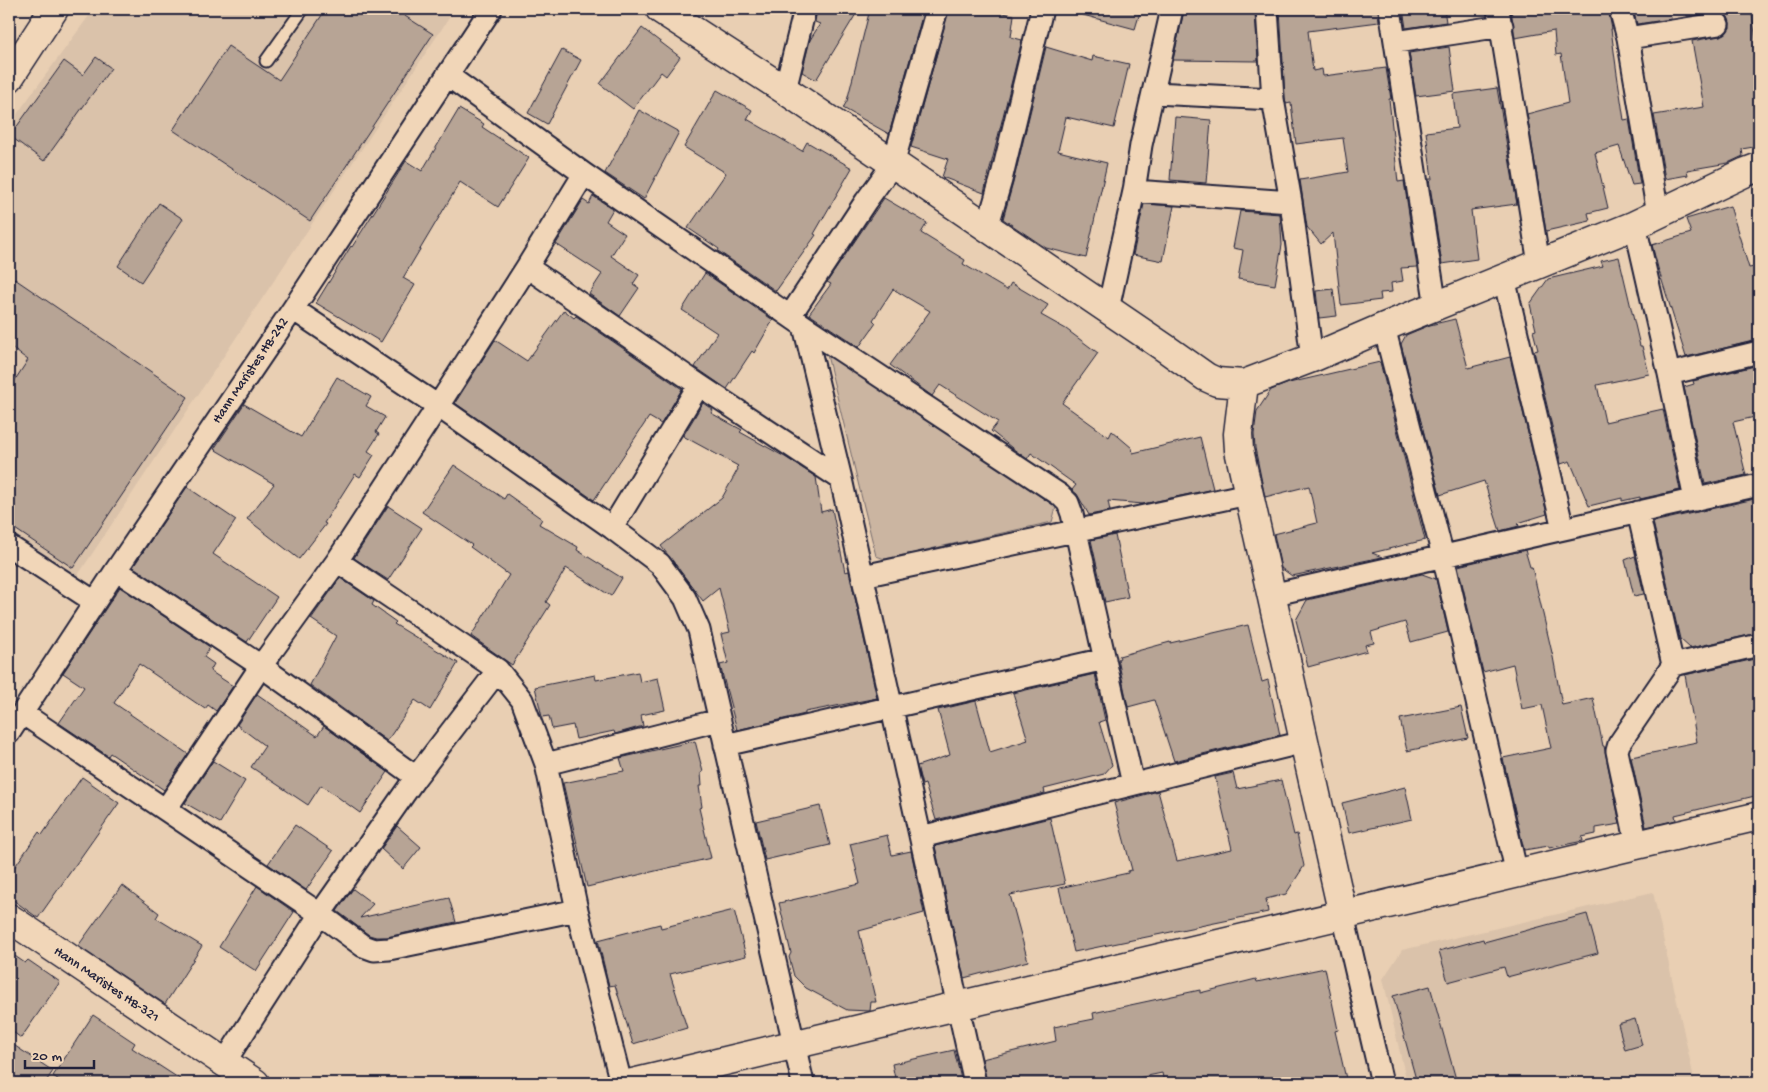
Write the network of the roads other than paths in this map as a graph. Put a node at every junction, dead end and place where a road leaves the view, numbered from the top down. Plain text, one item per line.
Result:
1 (303, 9) edge
2 (491, 9) edge
3 (805, 9) edge
4 (937, 9) edge
5 (1042, 9) edge
6 (1172, 9) edge
7 (1267, 9) edge
8 (1390, 9) edge
9 (1620, 9) edge
10 (663, 10) edge
11 (49, 11) edge
12 (1500, 17) edge
13 (1718, 24) dead end
14 (1628, 38) junction
15 (1396, 42) junction
16 (266, 61) dead end
17 (447, 75) junction
18 (9, 78) edge
19 (785, 90) junction
20 (1154, 92) junction
21 (1273, 100) junction
22 (893, 164) junction
23 (1759, 167) edge
24 (584, 174) junction
25 (1134, 191) junction
26 (1291, 202) junction
27 (1646, 220) junction
28 (986, 228) junction
29 (1539, 264) junction
30 (527, 267) junction
31 (1504, 278) junction
32 (1436, 307) junction
33 (293, 309) junction
34 (1108, 309) junction
35 (797, 321) junction
36 (1384, 326) junction
37 (1759, 352) edge
38 (1312, 358) junction
39 (1669, 374) junction
40 (1244, 384) junction
41 (700, 385) junction
42 (438, 406) junction
43 (841, 479) junction
44 (1759, 485) edge
45 (1248, 494) junction
46 (1696, 500) junction
47 (1638, 512) junction
48 (612, 528) junction
49 (1563, 529) junction
50 (1074, 530) junction
51 (9, 546) edge
52 (1443, 556) junction
53 (337, 561) junction
54 (116, 570) junction
55 (863, 576) junction
56 (1271, 595) junction
57 (95, 602) junction
58 (1759, 645) edge
59 (1105, 659) junction
60 (1673, 665) junction
61 (261, 666) junction
62 (498, 670) junction
63 (892, 708) junction
64 (22, 713) junction
65 (719, 720) junction
66 (9, 733) edge
67 (1304, 742) junction
68 (725, 745) junction
69 (546, 764) junction
70 (416, 777) junction
71 (1134, 784) junction
72 (166, 810) junction
73 (1759, 816) edge
74 (921, 837) junction
75 (1637, 845) junction
76 (1517, 874) junction
77 (577, 910) junction
78 (320, 914) junction
79 (1343, 915) junction
80 (9, 918) edge
81 (958, 1006) junction
82 (794, 1045) junction
83 (224, 1062) junction
84 (255, 1083) edge
85 (621, 1083) edge
86 (632, 1083) edge
87 (803, 1083) edge
88 (975, 1083) edge
89 (1382, 1083) edge

1 - 16 lane
2 - 17 street, Hann Maristes HB-242
3 - 19 street
4 - 22 street
5 - 28 street
6 - 20 street
7 - 21 street
8 - 15 street
9 - 14 street
10 - 19 street
11 - 18 street
12 - 15 street
12 - 29 street
13 - 14 street
14 - 27 street
15 - 32 street
17 - 24 street
17 - 33 street, Hann Maristes HB-242
19 - 22 street
20 - 21 street
20 - 25 street
21 - 26 street
22 - 28 street
22 - 35 street
23 - 27 street
24 - 30 street
24 - 35 street
25 - 26 street
25 - 34 street
26 - 38 street
27 - 29 street
27 - 39 street
28 - 34 street
29 - 31 street
30 - 41 street
30 - 42 street
31 - 32 street
31 - 49 street
32 - 36 street
33 - 42 street
33 - 54 street, Hann Maristes HB-242
34 - 40 street
35 - 43 street
35 - 50 street
36 - 38 street
36 - 52 street
37 - 39 street
38 - 40 street
39 - 46 street
40 - 45 street
41 - 43 street
41 - 48 street
42 - 48 street
42 - 53 street
43 - 55 street
44 - 46 street
45 - 50 street
45 - 56 street
46 - 47 street
47 - 49 street
47 - 60 street
48 - 65 street
49 - 52 street
50 - 55 street
50 - 59 street
51 - 57 street
52 - 56 street
52 - 76 street
53 - 61 street
53 - 62 street
54 - 57 street, Hann Maristes HB-242
54 - 61 street
55 - 63 street
56 - 67 street
57 - 64 street, Hann Maristes HB-242
58 - 60 street
59 - 63 street
59 - 71 street
60 - 75 street
61 - 70 street
61 - 72 street
62 - 69 street
62 - 70 street
63 - 68 street
63 - 74 street
64 - 66 street, Hann Maristes HB-242
64 - 72 street
65 - 68 street
65 - 69 street
67 - 71 street
67 - 79 street
68 - 82 street
69 - 77 street
70 - 78 street
71 - 74 street
72 - 78 street
73 - 75 street
74 - 81 street
75 - 76 street
76 - 79 street
77 - 78 street
77 - 85 street
78 - 83 street
79 - 81 street
79 - 89 street
80 - 83 street, Hann Maristes HB-321
81 - 82 street
81 - 88 street
82 - 86 street
82 - 87 street
83 - 84 street, Hann Maristes HB-321

